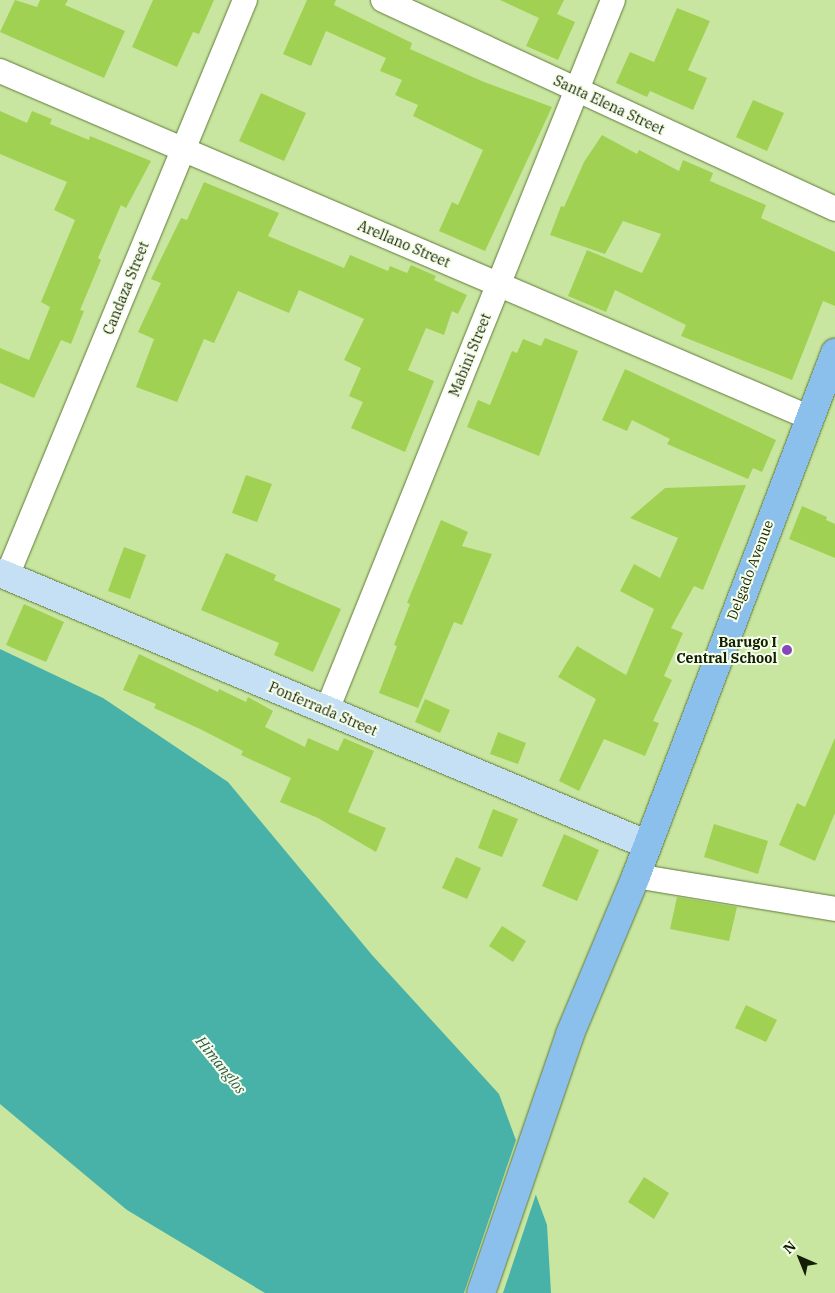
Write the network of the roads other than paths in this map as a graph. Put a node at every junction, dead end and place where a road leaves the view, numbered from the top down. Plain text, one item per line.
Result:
1 (245, 0) edge
2 (383, 0) edge
3 (614, 0) edge
4 (0, 71) edge
5 (577, 90) junction
6 (183, 149) junction
7 (835, 209) edge
8 (498, 285) junction
9 (835, 353) edge
10 (808, 418) junction
11 (4, 575) edge
12 (327, 710) junction
13 (646, 844) junction
14 (636, 876) junction
15 (835, 909) edge
16 (481, 1293) edge

1 - 6 street, Candaza Street
2 - 5 street, Santa Elena Street
3 - 5 street, Mabini Street
4 - 6 street, Arellano Street
5 - 7 street, Santa Elena Street
5 - 8 street, Mabini Street
6 - 8 street, Arellano Street
6 - 11 street, Candaza Street
8 - 10 street, Arellano Street
8 - 12 street, Mabini Street
9 - 10 main road, Delgado Avenue
10 - 13 main road, Delgado Avenue
11 - 12 street, Ponferrada Street
12 - 13 street, Ponferrada Street
13 - 14 main road, Delgado Avenue
14 - 15 street
14 - 16 main road, Delgado Avenue

